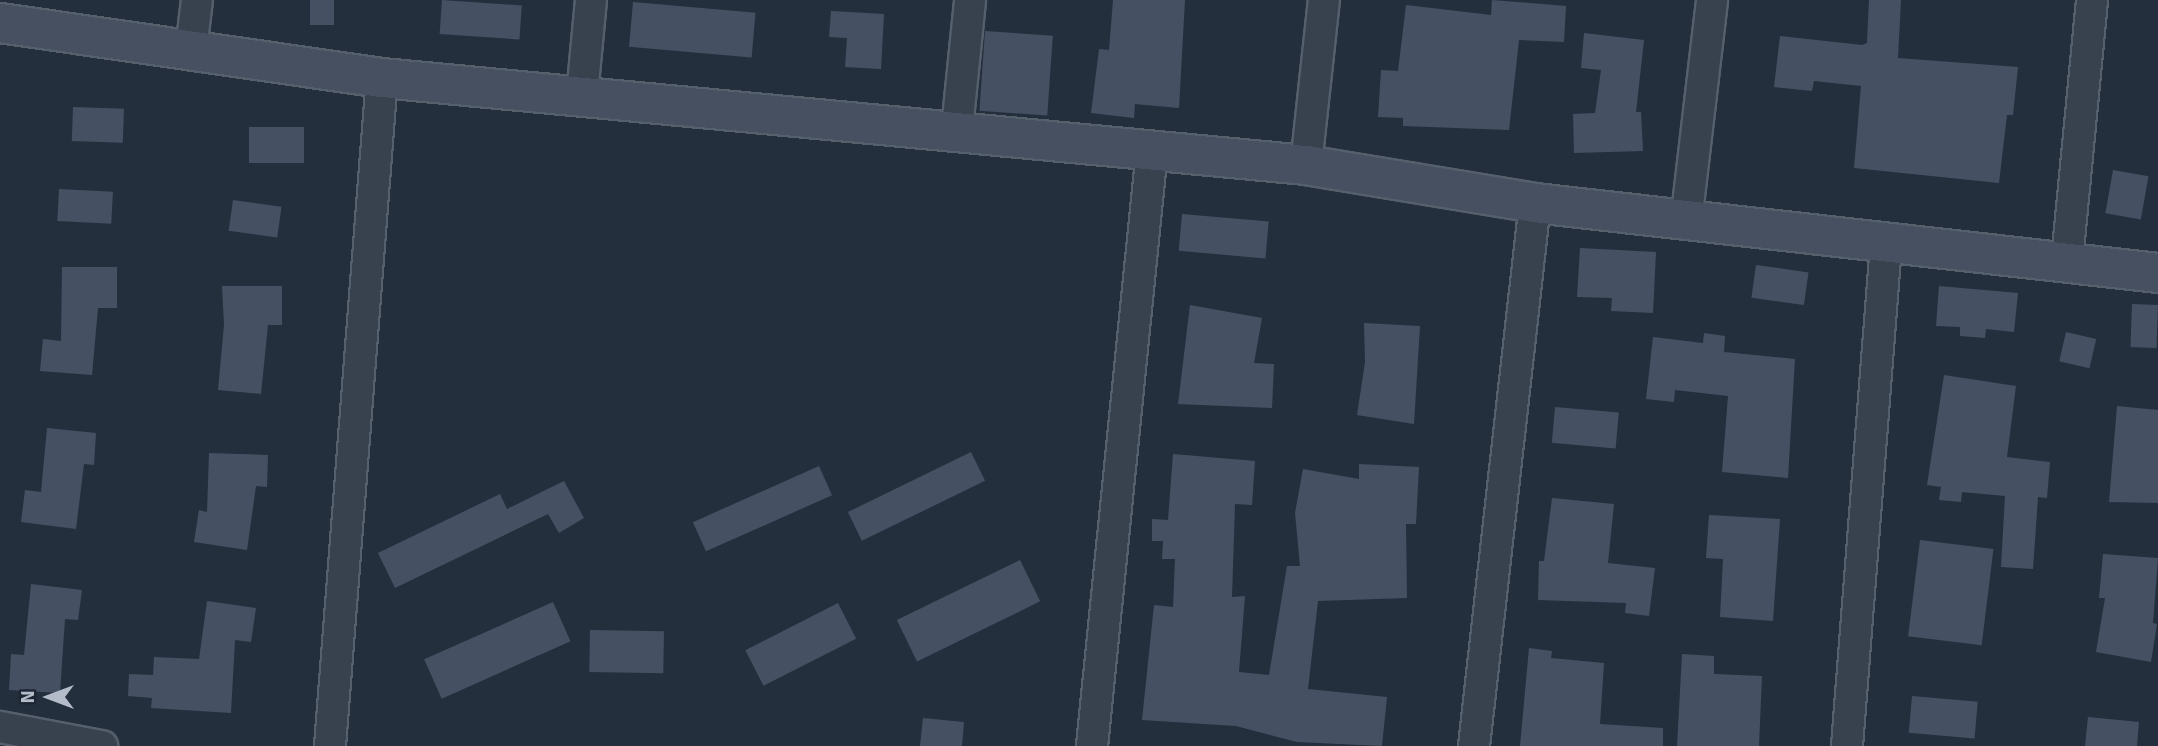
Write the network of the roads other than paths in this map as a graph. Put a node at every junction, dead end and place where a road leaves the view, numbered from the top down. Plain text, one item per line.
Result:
1 (197, 0) edge
2 (591, 0) edge
3 (970, 0) edge
4 (1324, 0) edge
5 (1712, 0) edge
6 (2092, 0) edge
7 (0, 23) edge
8 (191, 50) junction
9 (382, 78) junction
10 (582, 94) junction
11 (957, 130) junction
12 (1152, 150) junction
13 (1306, 165) junction
14 (1535, 203) junction
15 (1686, 222) junction
16 (1886, 245) junction
17 (2067, 260) junction
18 (2158, 273) edge
19 (0, 727) edge
20 (94, 746) edge
21 (330, 746) edge
22 (1092, 746) edge
23 (1474, 746) edge
24 (1847, 746) edge

1 - 8 street
2 - 10 street
3 - 11 street
4 - 13 street
5 - 15 street
6 - 17 street
7 - 8 street
8 - 9 street
9 - 10 street
9 - 21 street
10 - 11 street
11 - 12 street
12 - 13 street
12 - 22 street
13 - 14 street
14 - 15 street
14 - 23 street
15 - 16 street
16 - 17 street
16 - 24 street
17 - 18 street
19 - 20 street

